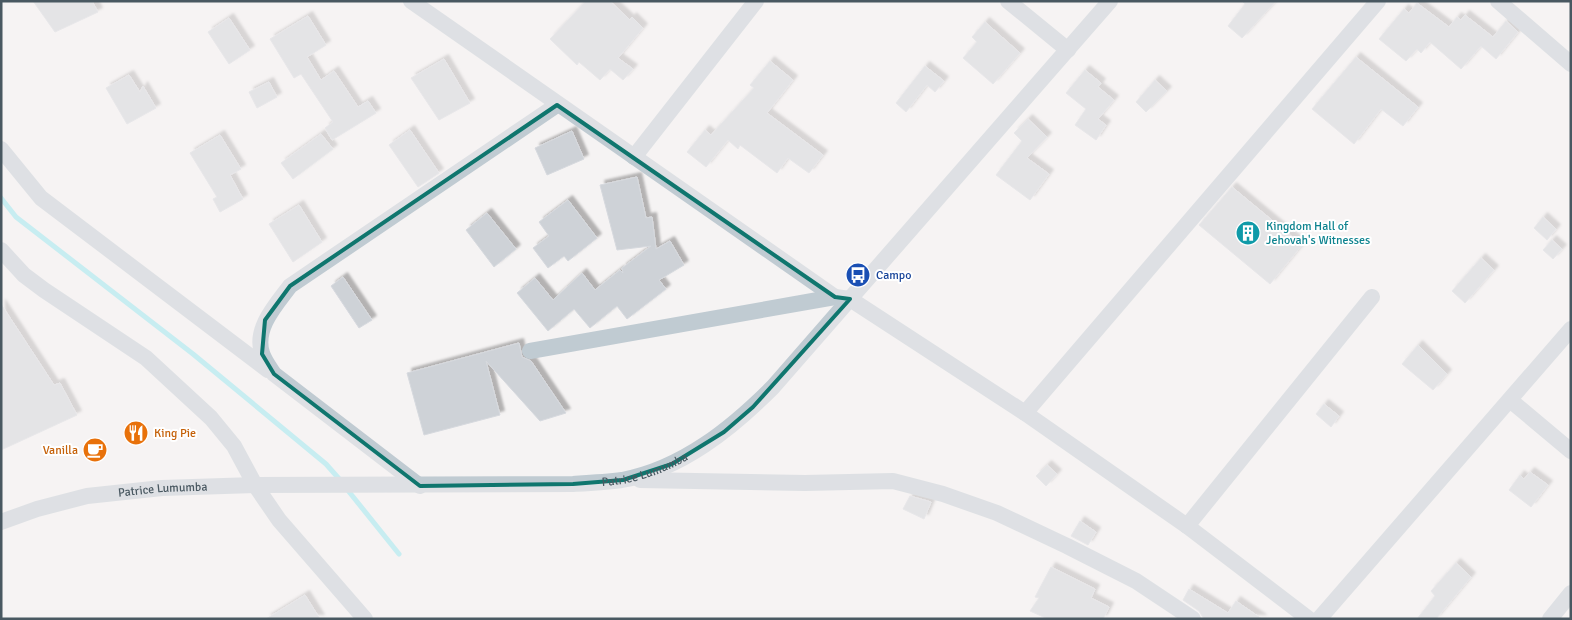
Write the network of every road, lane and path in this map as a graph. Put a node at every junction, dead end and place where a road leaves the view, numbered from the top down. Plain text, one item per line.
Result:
1 (411, 1) edge
2 (756, 1) edge
3 (1008, 1) edge
4 (1110, 1) edge
5 (1378, 1) edge
6 (1498, 1) edge
7 (1068, 50) junction
8 (1571, 64) edge
9 (557, 105) junction
10 (1, 149) edge
11 (634, 157) junction
12 (1, 250) edge
13 (1372, 297) dead end
14 (843, 298) junction
15 (1571, 329) edge
16 (530, 351) dead end
17 (274, 374) junction
18 (1510, 400) junction
19 (1025, 413) junction
20 (1571, 451) edge
21 (620, 480) junction
22 (255, 485) junction
23 (420, 486) junction
24 (1, 522) edge
25 (1187, 526) junction
26 (1571, 593) edge
27 (364, 619) edge
28 (1193, 619) edge
29 (1310, 619) edge
30 (1319, 619) edge
31 (1550, 619) edge

1 - 9 street
2 - 11 street
3 - 7 street
4 - 7 street, Patrice Lumumba
5 - 19 street
6 - 8 street
7 - 14 street, Patrice Lumumba
9 - 11 street
9 - 17 street
10 - 17 street
11 - 14 street
12 - 22 street
13 - 25 street
14 - 16 street
14 - 19 street
14 - 21 street, Patrice Lumumba
15 - 18 street
17 - 23 street
18 - 20 street
18 - 30 street
19 - 25 street
21 - 23 street, Patrice Lumumba
21 - 28 street
22 - 23 street, Patrice Lumumba
22 - 24 street, Patrice Lumumba
22 - 27 street
25 - 29 street
26 - 31 street

